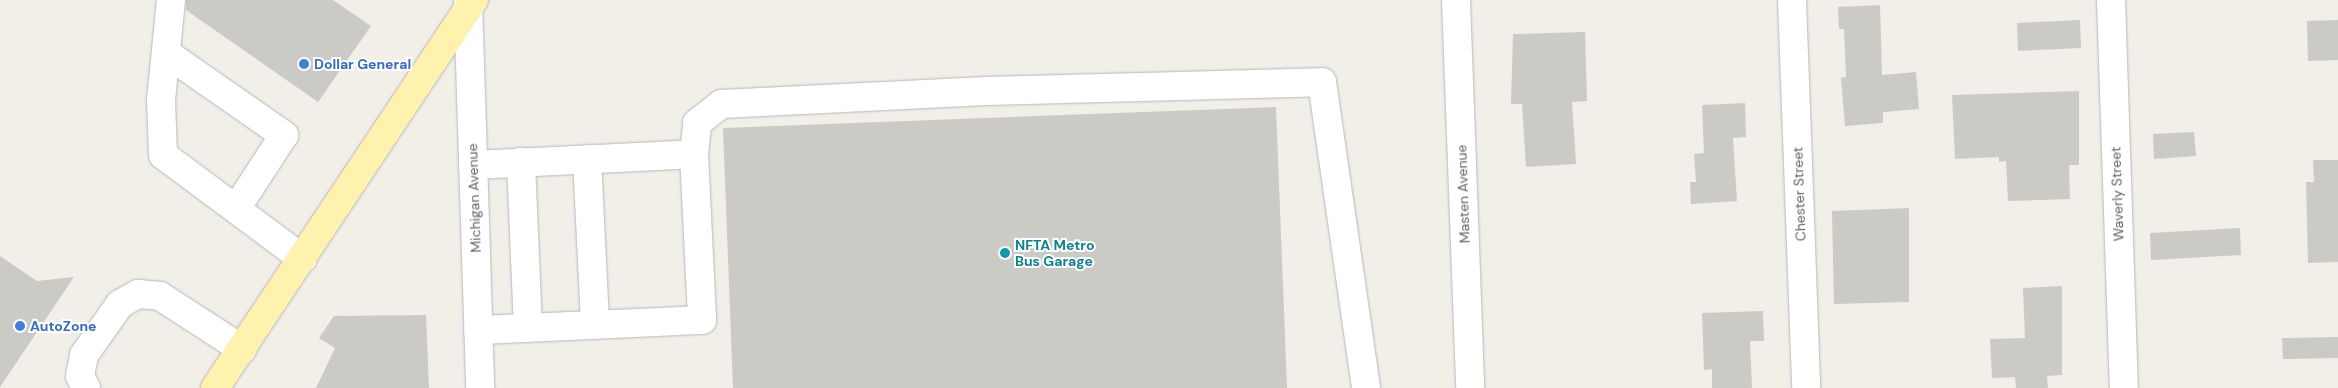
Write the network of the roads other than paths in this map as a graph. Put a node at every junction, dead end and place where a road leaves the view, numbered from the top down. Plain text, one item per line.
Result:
1 (171, 0) edge
2 (1456, 0) edge
3 (1792, 0) edge
4 (2111, 0) edge
5 (470, 3) edge
6 (166, 54) junction
7 (694, 154) junction
8 (587, 159) junction
9 (521, 162) junction
10 (473, 165) junction
11 (236, 209) junction
12 (303, 258) junction
13 (595, 325) junction
14 (528, 328) junction
15 (478, 330) junction
16 (242, 349) junction
17 (86, 388) edge
18 (215, 388) edge
19 (480, 388) edge
20 (1366, 388) edge
21 (1470, 388) edge
22 (1806, 388) edge
23 (2124, 388) edge

1 - 6 street
2 - 21 street, Masten Avenue
3 - 22 street, Chester Street
4 - 23 street, Waverly Street
5 - 10 street, Michigan Avenue
5 - 12 main road
6 - 11 street
6 - 11 street
7 - 8 street
7 - 13 street
7 - 20 street
8 - 9 street
8 - 13 street
9 - 10 street
9 - 14 street
10 - 15 street, Michigan Avenue
11 - 12 street
12 - 16 main road
13 - 14 street
14 - 15 street
15 - 19 street, Michigan Avenue
16 - 17 street
16 - 18 main road

